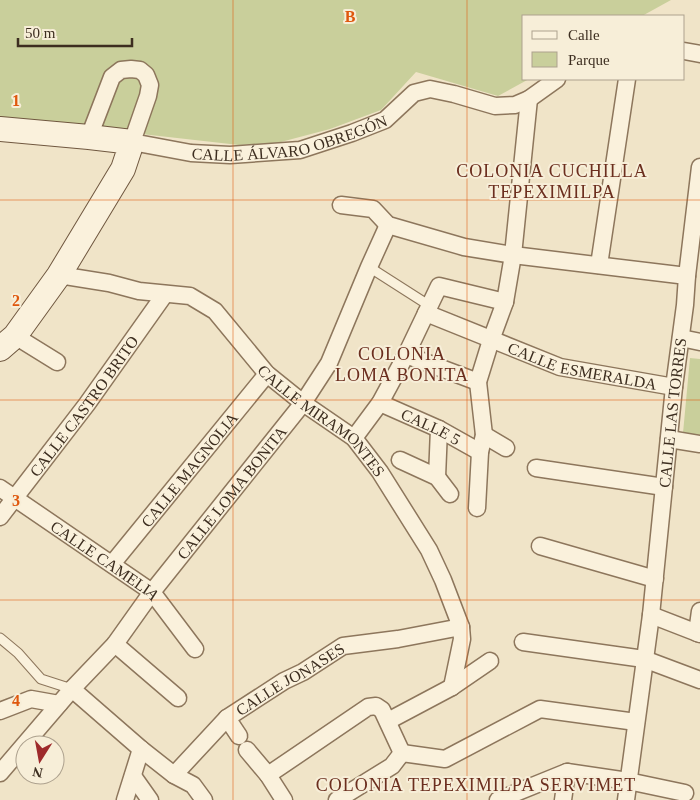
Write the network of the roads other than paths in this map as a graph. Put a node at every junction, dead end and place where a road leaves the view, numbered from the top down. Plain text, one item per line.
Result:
1 (685, 51) edge
2 (700, 54) edge
3 (556, 80) edge
4 (626, 80) edge
5 (529, 100) junction
6 (0, 129) edge
7 (90, 137) junction
8 (132, 142) junction
9 (700, 167) edge
10 (341, 205) dead end
11 (388, 225) junction
12 (513, 255) junction
13 (599, 265) junction
14 (368, 267) junction
15 (59, 275) junction
16 (687, 276) junction
17 (164, 294) junction
18 (505, 302) junction
19 (693, 304) edge
20 (428, 309) junction
21 (681, 338) junction
22 (491, 340) junction
23 (700, 342) edge
24 (8, 343) edge
25 (406, 354) junction
26 (57, 362) dead end
27 (267, 374) junction
28 (478, 382) junction
29 (674, 388) junction
30 (303, 403) junction
31 (380, 403) junction
32 (439, 429) junction
33 (484, 435) junction
34 (354, 438) junction
35 (669, 439) junction
36 (700, 444) edge
37 (506, 448) dead end
38 (480, 452) junction
39 (400, 460) dead end
40 (536, 468) dead end
41 (437, 477) junction
42 (664, 487) junction
43 (0, 488) edge
44 (450, 494) dead end
45 (14, 498) junction
46 (477, 508) dead end
47 (0, 517) edge
48 (540, 546) dead end
49 (112, 564) junction
50 (655, 579) junction
51 (152, 592) junction
52 (700, 611) edge
53 (651, 615) junction
54 (461, 627) junction
55 (698, 633) edge
56 (0, 638) edge
57 (523, 642) dead end
58 (115, 644) junction
59 (195, 649) dead end
60 (644, 659) junction
61 (490, 661) dead end
62 (700, 680) edge
63 (452, 687) junction
64 (72, 689) junction
65 (178, 698) dead end
66 (60, 704) junction
67 (0, 711) edge
68 (228, 718) junction
69 (388, 720) junction
70 (636, 722) junction
71 (141, 749) junction
72 (402, 753) junction
73 (567, 772) junction
74 (0, 773) edge
75 (174, 775) junction
76 (268, 775) junction
77 (132, 776) junction
78 (628, 781) junction
79 (685, 793) dead end
80 (501, 799) edge
81 (125, 800) edge
82 (150, 800) edge
83 (204, 800) edge
84 (284, 800) edge
85 (337, 800) edge
86 (563, 800) edge
87 (626, 800) edge

1 - 2 street
3 - 5 street, CALLE ÁLVARO OBREGÓN
4 - 13 street
5 - 8 street, CALLE ÁLVARO OBREGÓN
5 - 12 street
6 - 7 street, CALLE ÁLVARO OBREGÓN
7 - 8 street, CALLE ÁLVARO OBREGÓN
7 - 8 street
8 - 15 street
9 - 16 street, CALLE LAS TORRES
10 - 11 street
11 - 12 street
11 - 14 street, CALLE LOMA BONITA
12 - 13 street
12 - 18 street
13 - 16 street
14 - 20 lane
14 - 30 street, CALLE LOMA BONITA
15 - 17 street, CALLE MIRAMONTES
15 - 24 street
16 - 19 street, CALLE LAS TORRES
17 - 27 street, CALLE MIRAMONTES
17 - 45 street, CALLE CASTRO BRITO
18 - 20 street
18 - 22 street
19 - 21 street, CALLE LAS TORRES
20 - 22 street, CALLE ESMERALDA
20 - 25 street
21 - 23 street
21 - 29 street, CALLE LAS TORRES
22 - 28 street
22 - 29 street, CALLE ESMERALDA
24 - 26 street
25 - 28 street
25 - 31 street
27 - 30 street, CALLE MIRAMONTES
27 - 49 street, CALLE MAGNOLIA
28 - 33 street
29 - 35 street, CALLE LAS TORRES
30 - 34 street, CALLE MIRAMONTES
30 - 51 street, CALLE LOMA BONITA
31 - 32 street, CALLE 5
31 - 34 street
32 - 38 street, CALLE 5
32 - 41 street
33 - 37 street
33 - 38 street
34 - 54 street, CALLE MIRAMONTES
35 - 36 street
35 - 42 street, CALLE LAS TORRES
38 - 46 street
39 - 41 street
40 - 42 street
41 - 44 street
42 - 50 street, CALLE LAS TORRES
43 - 45 street, CALLE CAMELIA
45 - 47 street, CALLE CASTRO BRITO
45 - 49 street, CALLE CAMELIA
48 - 50 street
49 - 51 street, CALLE CAMELIA
50 - 53 street, CALLE LAS TORRES
51 - 58 street, CALLE LOMA BONITA
51 - 59 street, CALLE CAMELIA
52 - 55 street
53 - 55 street
53 - 60 street, CALLE LAS TORRES
54 - 63 street, CALLE MIRAMONTES
54 - 68 street, CALLE JONASES
56 - 64 lane
57 - 60 street
58 - 64 street, CALLE LOMA BONITA
58 - 65 street
60 - 62 street
60 - 70 street, CALLE LAS TORRES
61 - 63 street
63 - 69 street
64 - 66 street, CALLE LOMA BONITA
64 - 71 street
66 - 67 street
66 - 74 street, CALLE LOMA BONITA
68 - 75 street, CALLE JONASES
68 - 76 street
69 - 72 street
69 - 76 street
70 - 72 street
70 - 78 street, CALLE LAS TORRES
71 - 75 street
71 - 77 street
72 - 85 street
73 - 78 street
73 - 80 street
73 - 86 street
75 - 83 street
76 - 84 street
77 - 81 street
77 - 82 street
78 - 79 street
78 - 87 street, CALLE LAS TORRES

